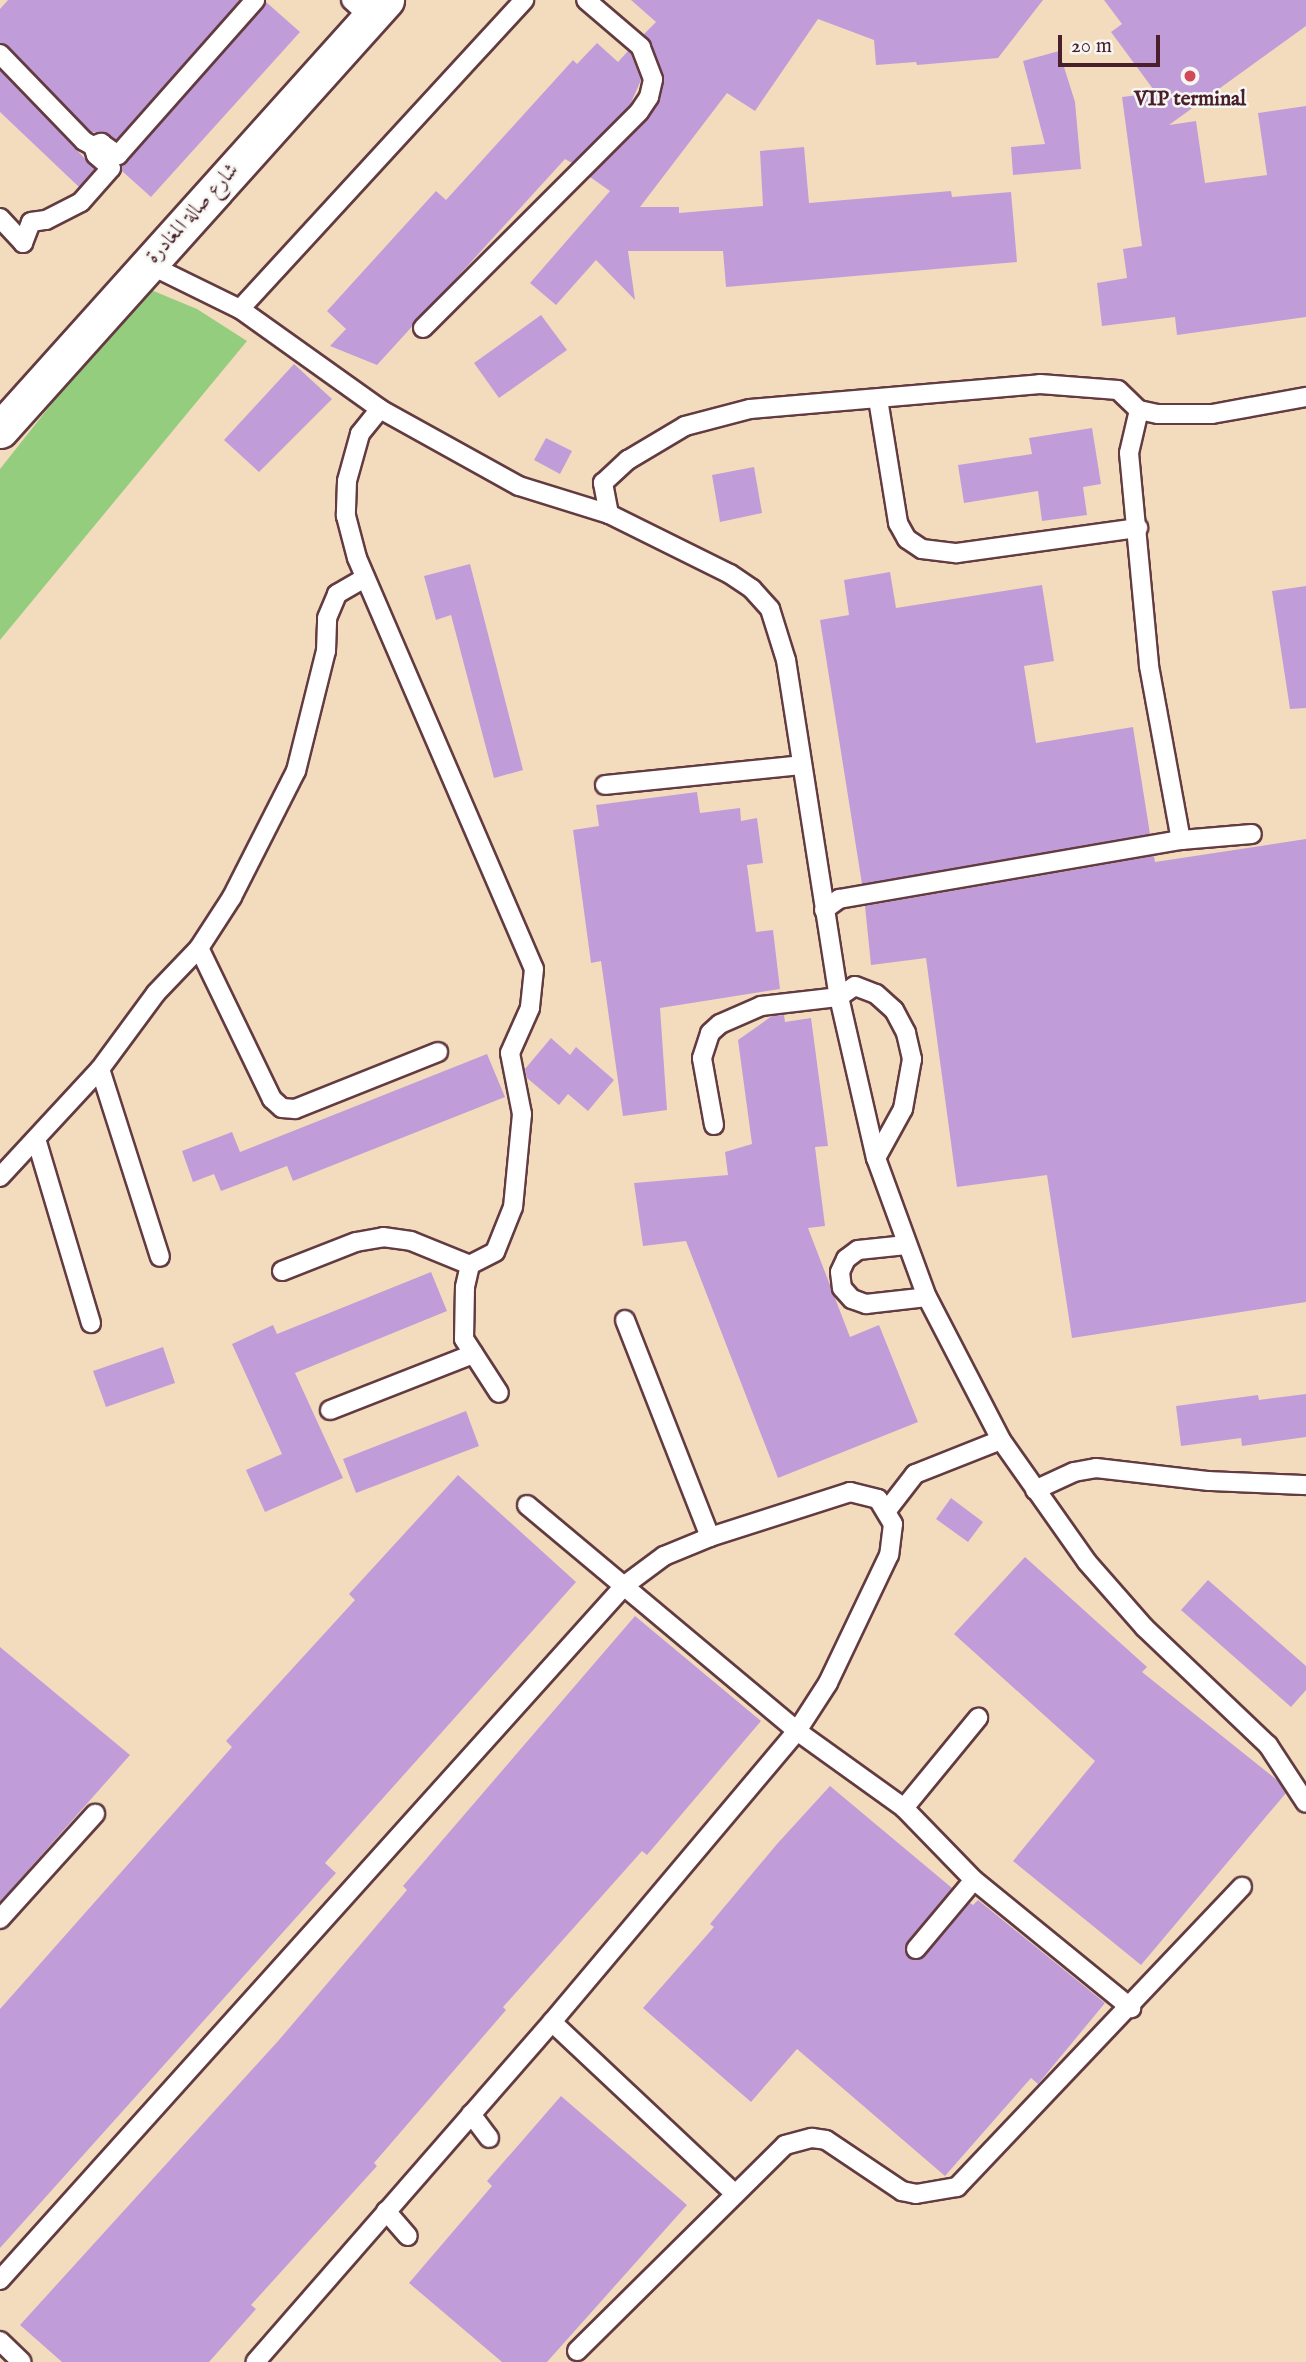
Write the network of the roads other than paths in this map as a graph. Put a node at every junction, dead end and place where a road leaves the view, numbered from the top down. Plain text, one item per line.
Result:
1 (524, 0) edge
2 (586, 0) edge
3 (250, 2) edge
4 (369, 6) edge
5 (0, 54) edge
6 (93, 146) junction
7 (0, 218) edge
8 (148, 264) junction
9 (240, 309) junction
10 (423, 328) dead end
11 (1306, 397) edge
12 (878, 399) junction
13 (380, 410) junction
14 (1139, 410) junction
15 (0, 429) edge
16 (609, 514) junction
17 (1138, 528) junction
18 (363, 579) junction
19 (802, 765) junction
20 (605, 785) dead end
21 (1252, 834) dead end
22 (1181, 840) junction
23 (824, 910) junction
24 (199, 948) junction
25 (839, 997) junction
26 (438, 1052) dead end
27 (100, 1069) junction
28 (714, 1125) dead end
29 (37, 1142) junction
30 (876, 1158) junction
31 (0, 1177) edge
32 (906, 1245) junction
33 (160, 1257) dead end
34 (470, 1265) junction
35 (282, 1271) dead end
36 (927, 1297) junction
37 (625, 1320) dead end
38 (90, 1323) dead end
39 (473, 1354) junction
40 (499, 1393) dead end
41 (330, 1410) dead end
42 (1001, 1440) junction
43 (1035, 1490) junction
44 (1303, 1490) edge
45 (527, 1505) dead end
46 (888, 1509) junction
47 (710, 1537) junction
48 (625, 1585) junction
49 (978, 1718) dead end
50 (797, 1731) junction
51 (1306, 1803) edge
52 (904, 1808) junction
53 (95, 1814) dead end
54 (974, 1880) junction
55 (1242, 1887) dead end
56 (0, 1919) edge
57 (916, 1949) dead end
58 (1130, 2008) junction
59 (552, 2022) junction
60 (471, 2114) junction
61 (489, 2138) dead end
62 (735, 2194) junction
63 (386, 2211) junction
64 (408, 2236) dead end
65 (0, 2280) edge
66 (0, 2341) edge
67 (577, 2351) dead end
68 (22, 2362) edge
69 (255, 2362) edge

1 - 9 lane
2 - 10 lane
3 - 6 lane
4 - 8 street, شارع صالة المغادرة
5 - 6 lane
6 - 7 lane
8 - 9 lane
8 - 15 street, شارع صالة المغادرة
9 - 13 lane
11 - 14 lane
12 - 14 lane
12 - 16 lane
12 - 17 lane
13 - 16 lane
13 - 18 lane
14 - 17 lane
16 - 19 lane
17 - 22 lane
18 - 24 lane
18 - 34 lane
19 - 20 lane
19 - 23 lane
21 - 22 lane
22 - 23 lane
23 - 25 lane
24 - 26 lane
24 - 27 lane
25 - 28 lane
25 - 30 lane
25 - 30 lane
27 - 29 lane
27 - 33 lane
29 - 31 lane
29 - 38 lane
30 - 32 lane
32 - 36 lane
32 - 36 lane
34 - 35 lane
34 - 39 lane
36 - 42 lane
37 - 47 lane
39 - 40 lane
39 - 41 lane
42 - 43 lane
42 - 46 lane
43 - 44 lane
43 - 51 lane
45 - 48 lane
46 - 47 lane
46 - 50 lane
47 - 48 lane
48 - 50 lane
48 - 65 lane
49 - 52 lane
50 - 52 lane
50 - 59 lane
52 - 54 lane
53 - 56 lane
54 - 57 lane
54 - 58 lane
55 - 58 lane
58 - 62 lane
59 - 60 lane
59 - 62 lane
60 - 61 lane
60 - 63 lane
62 - 67 lane
63 - 64 lane
63 - 69 lane
66 - 68 lane

